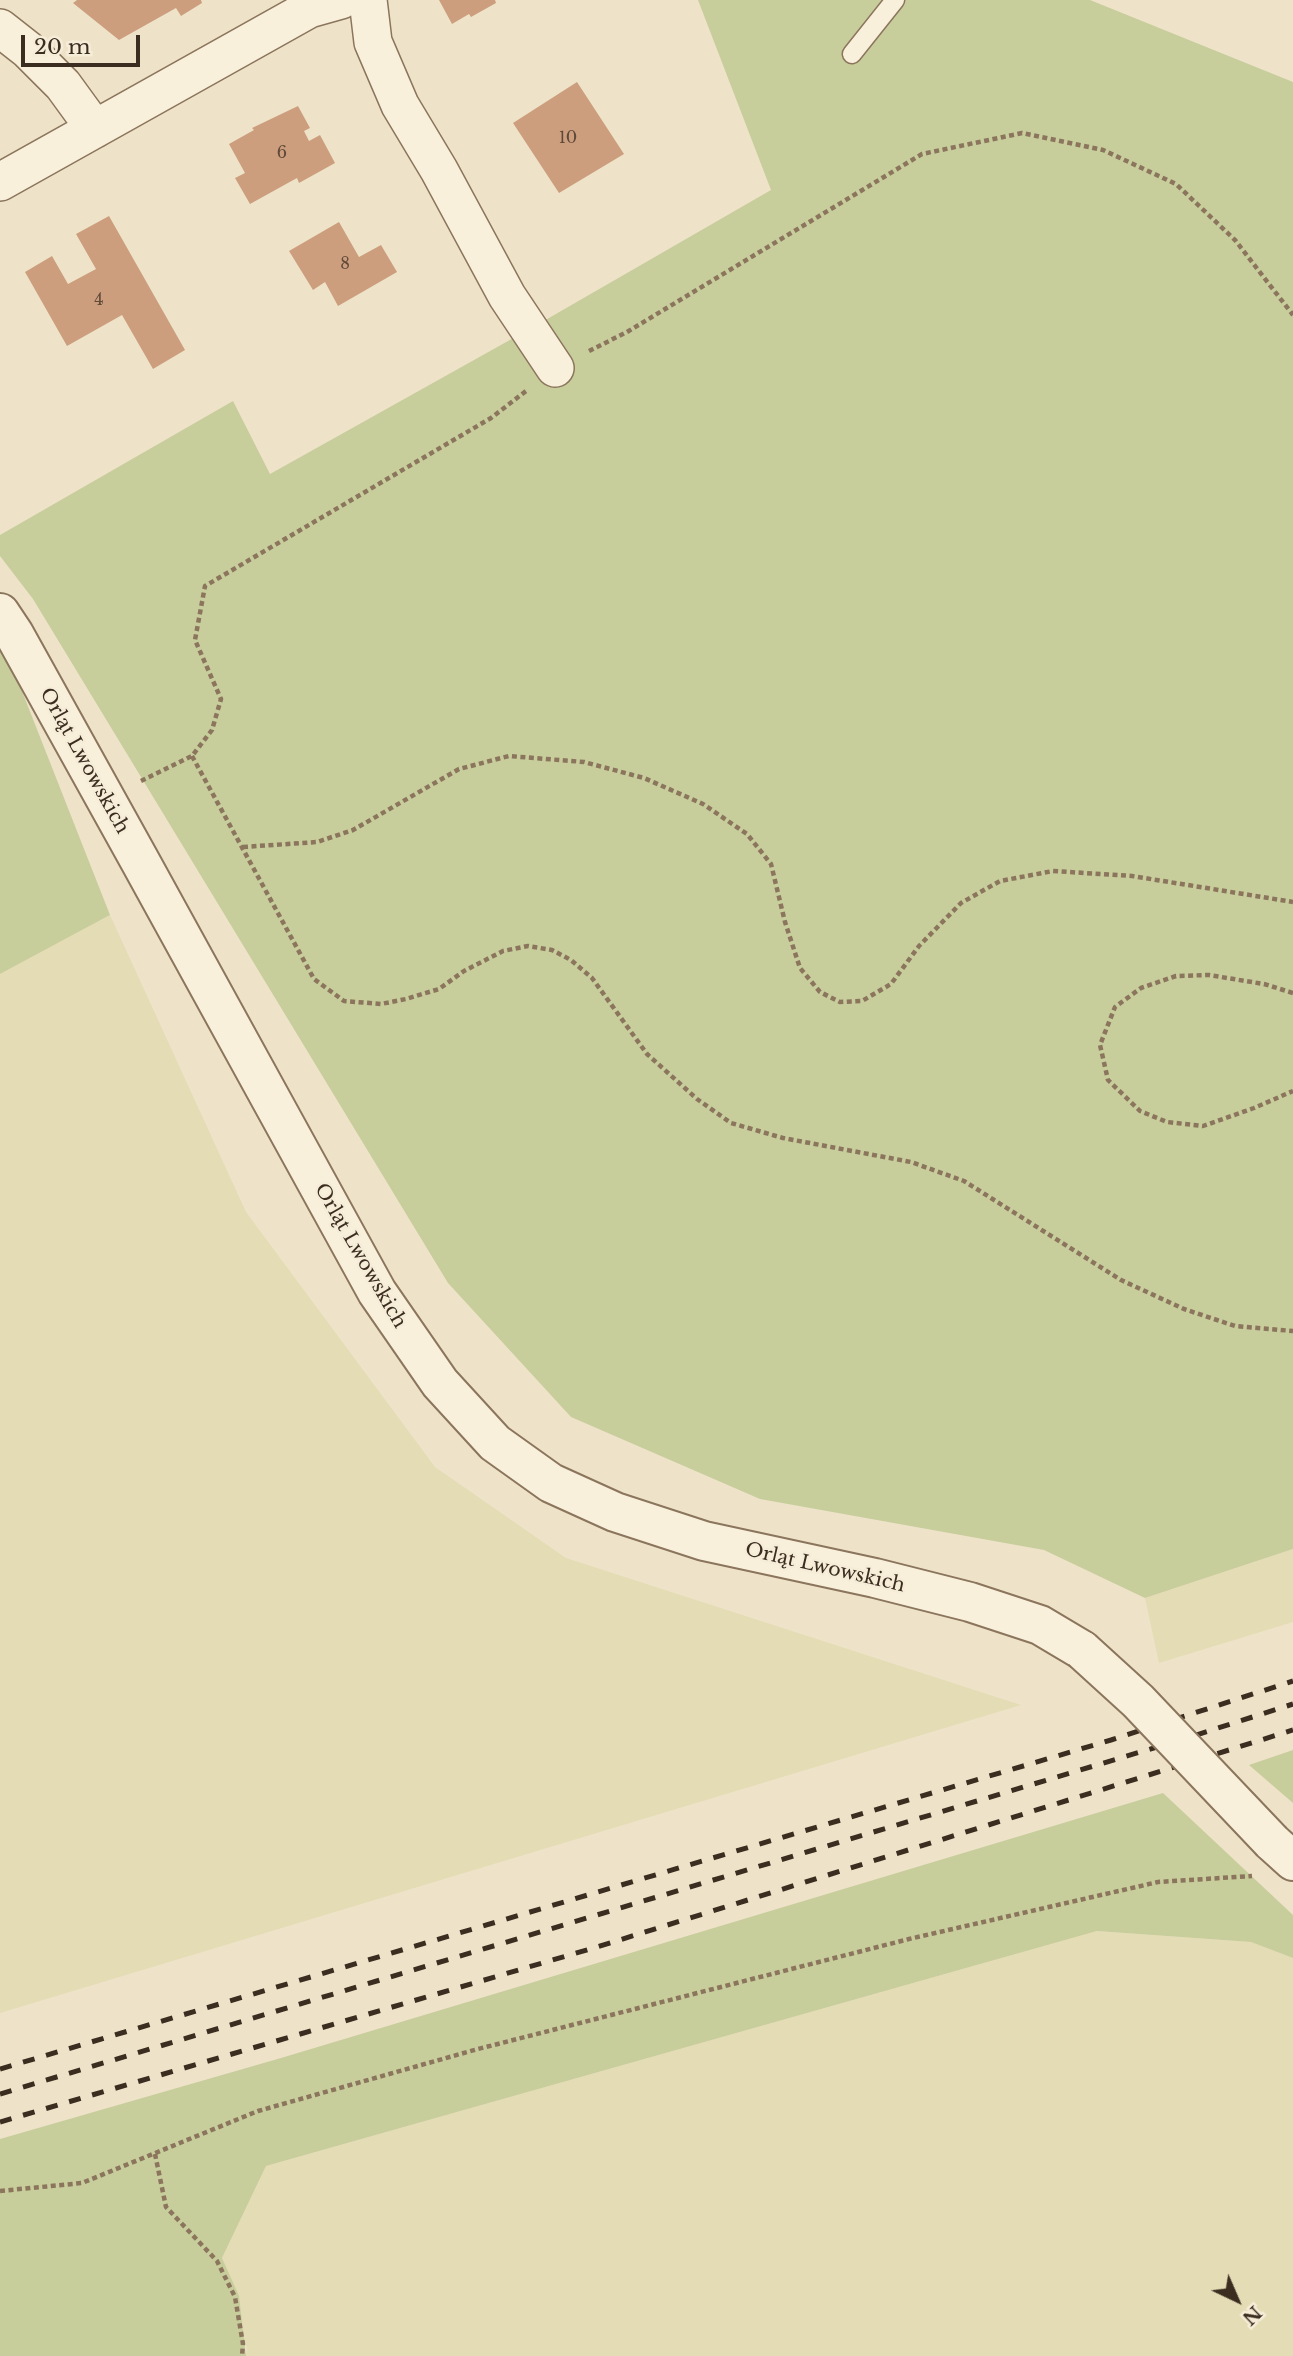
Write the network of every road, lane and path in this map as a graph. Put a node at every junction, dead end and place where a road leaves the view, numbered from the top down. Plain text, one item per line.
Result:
1 (341, 0) edge
2 (368, 0) edge
3 (895, 0) edge
4 (0, 28) edge
5 (852, 54) dead end
6 (95, 129) junction
7 (0, 182) edge
8 (1293, 315) edge
9 (555, 368) junction
10 (0, 613) edge
11 (192, 756) junction
12 (103, 796) junction
13 (243, 847) junction
14 (1293, 902) edge
15 (1293, 993) edge
16 (1293, 1091) edge
17 (1293, 1331) edge
18 (1285, 1854) edge
19 (155, 2154) junction
20 (0, 2191) edge
21 (242, 2356) edge

1 - 6 street
2 - 9 street
3 - 5 lane
4 - 6 street
6 - 7 street
8 - 9 path
9 - 11 path
10 - 12 street, Orląt Lwowskich
11 - 12 path
11 - 13 path
12 - 18 street, Orląt Lwowskich, bridge
13 - 14 path
13 - 17 path
15 - 16 path
18 - 19 path
19 - 20 path
19 - 21 path

